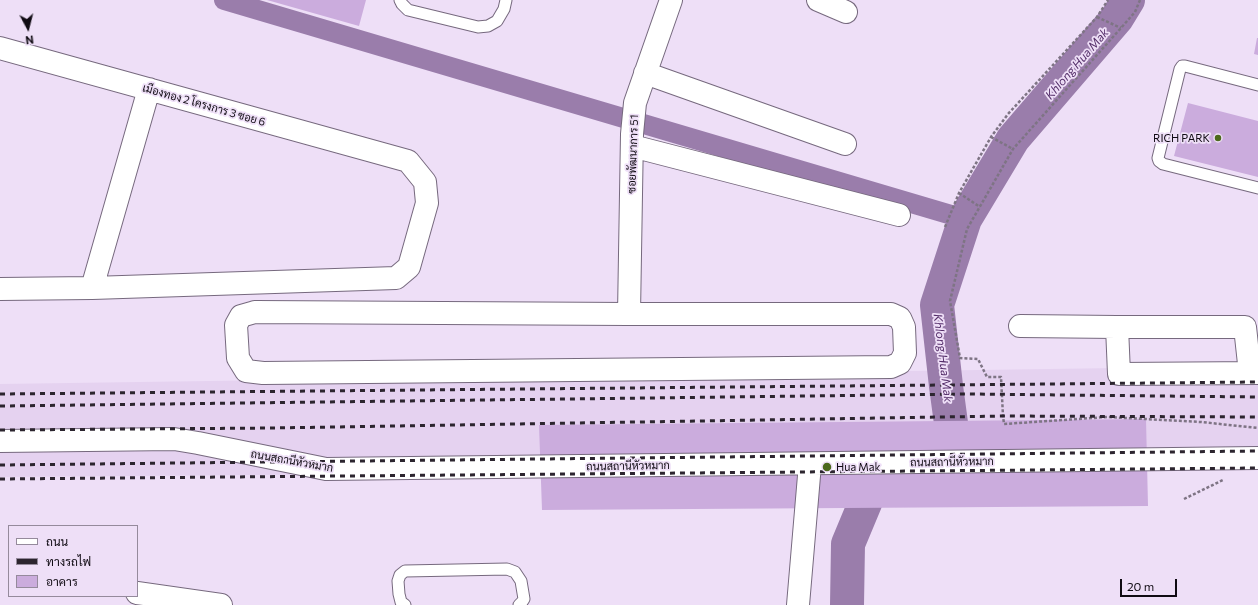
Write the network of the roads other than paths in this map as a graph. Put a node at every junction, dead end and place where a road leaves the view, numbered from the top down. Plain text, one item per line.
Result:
1 (400, 0) edge
2 (506, 0) edge
3 (670, 0) edge
4 (818, 0) edge
5 (846, 12) dead end
6 (0, 48) edge
7 (645, 73) junction
8 (1258, 85) edge
9 (148, 89) junction
10 (632, 140) junction
11 (845, 144) dead end
12 (1258, 188) edge
13 (899, 216) dead end
14 (92, 288) junction
15 (0, 289) edge
16 (629, 314) junction
17 (1020, 326) dead end
18 (1117, 328) junction
19 (1254, 373) edge
20 (0, 441) edge
21 (1258, 458) edge
22 (810, 464) junction
23 (138, 594) edge
24 (221, 605) edge
25 (404, 605) edge
26 (519, 605) edge
27 (798, 605) edge

1 - 2 lane
3 - 7 street, ซอยพัฒนาการ 51
4 - 5 street
6 - 9 street, เมืองทอง 2 โครงการ 3 ซอย 6
7 - 10 street, ซอยพัฒนาการ 51
7 - 11 street
8 - 12 lane
9 - 14 street
9 - 14 street, เมืองทอง 2 โครงการ 3 ซอย 6
10 - 13 street
10 - 16 street, ซอยพัฒนาการ 51
14 - 15 street
16 - 16 street
17 - 18 street
18 - 19 street
18 - 19 street
20 - 22 street, ถนนสถานีหัวหมาก
21 - 22 street, ถนนสถานีหัวหมาก
22 - 27 street
23 - 24 street
25 - 26 lane

